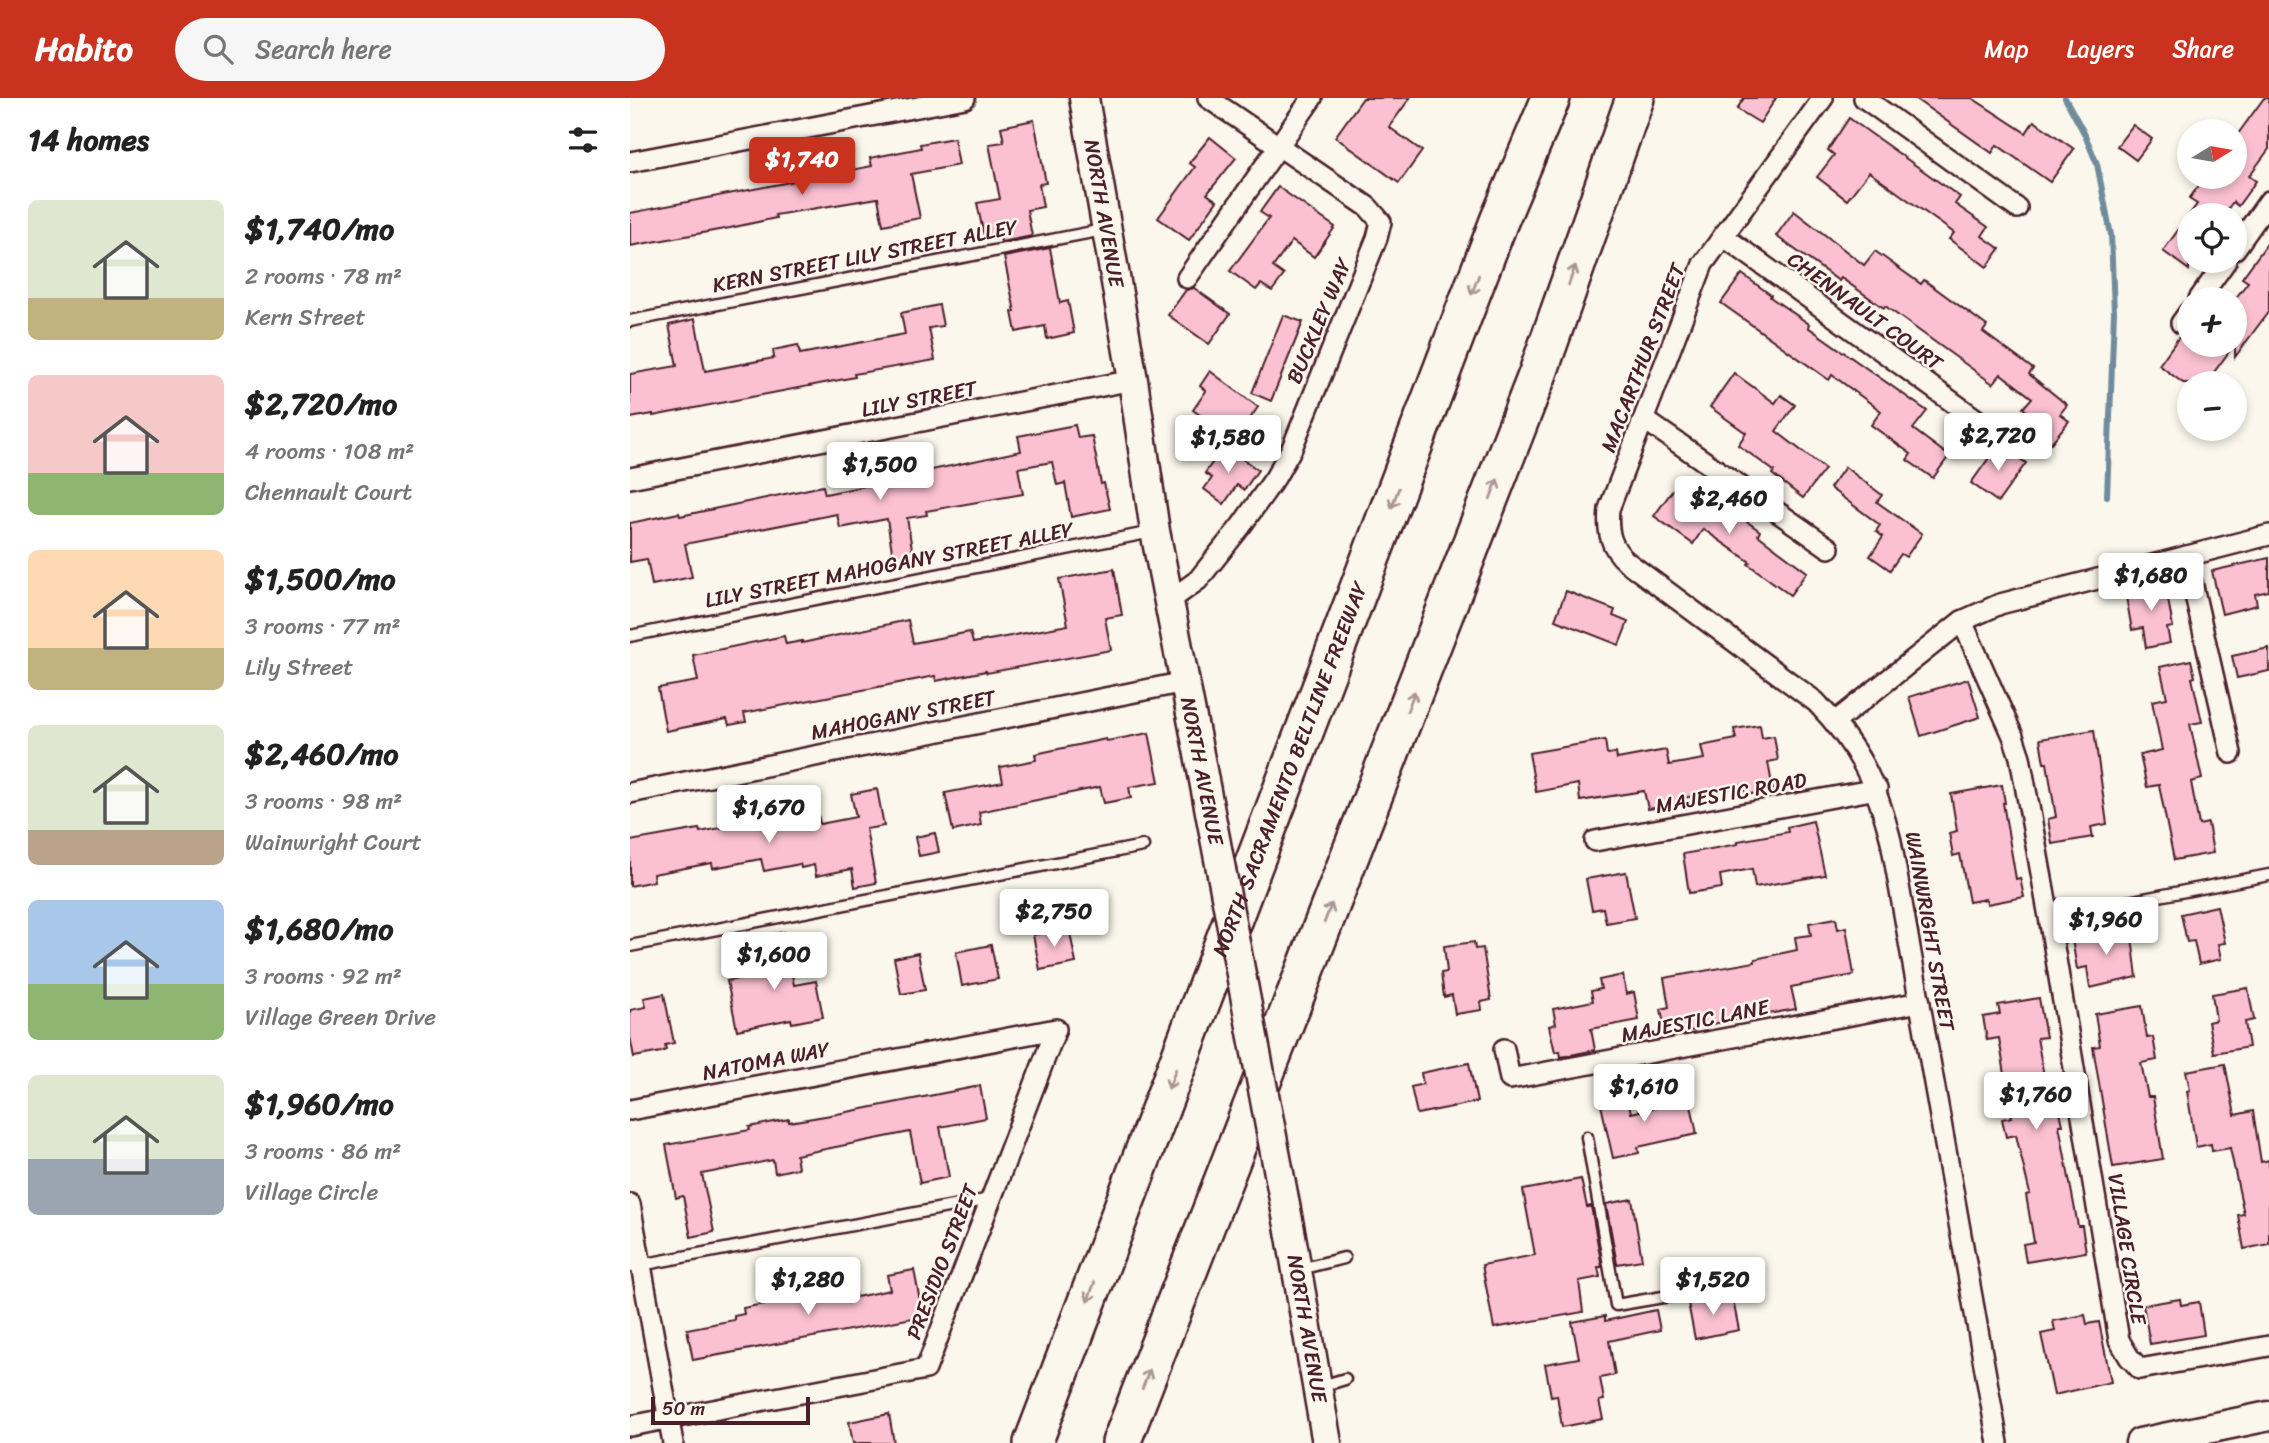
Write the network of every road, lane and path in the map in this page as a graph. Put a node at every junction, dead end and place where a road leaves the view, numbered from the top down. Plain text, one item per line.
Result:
1 (965, 98) edge
2 (1084, 98) edge
3 (1208, 98) edge
4 (1312, 98) edge
5 (1532, 98) edge
6 (1551, 98) edge
7 (1635, 98) edge
8 (1823, 98) edge
9 (1864, 98) edge
10 (1277, 146) junction
11 (630, 163) edge
12 (2269, 201) edge
13 (2017, 208) dead end
14 (1499, 221) junction
15 (1107, 229) junction
16 (2247, 231) edge
17 (1723, 236) junction
18 (1187, 278) dead end
19 (630, 321) edge
20 (1133, 380) junction
21 (1645, 420) junction
22 (1980, 422) dead end
23 (630, 478) edge
24 (1156, 531) junction
25 (2269, 535) edge
26 (1829, 548) dead end
27 (2186, 556) junction
28 (1169, 601) junction
29 (1962, 621) junction
30 (1708, 623) joint
31 (630, 636) edge
32 (1185, 682) junction
33 (1835, 722) junction
34 (2231, 753) dead end
35 (1877, 789) junction
36 (630, 793) edge
37 (1594, 841) dead end
38 (1143, 846) dead end
39 (2269, 875) edge
40 (2049, 917) junction
41 (630, 946) edge
42 (1920, 1002) junction
43 (1504, 1049) dead end
44 (910, 1057) joint
45 (630, 1110) edge
46 (1587, 1137) dead end
47 (991, 1199) junction
48 (630, 1204) edge
49 (1344, 1258) dead end
50 (636, 1266) edge
51 (1297, 1270) junction
52 (1728, 1286) dead end
53 (2269, 1346) edge
54 (1345, 1379) dead end
55 (1317, 1388) junction
56 (2269, 1416) edge
57 (669, 1418) junction
58 (630, 1426) edge
59 (673, 1443) edge
60 (1033, 1443) edge
61 (1121, 1443) edge
62 (1327, 1443) edge
63 (1998, 1443) edge
64 (2140, 1443) edge

1 - 11 street
2 - 15 street, NORTH AVENUE
3 - 10 street
4 - 10 street
5 - 14 highway
6 - 14 highway, NORTH SACRAMENTO BELTLINE FREEWAY
61 -> 7 highway
8 - 17 street, MACARTHUR STREET
9 - 13 street
10 - 18 street
10 - 28 street, BUCKLEY WAY
12 - 16 street
14 -> 60 highway, NORTH SACRAMENTO BELTLINE FREEWAY
15 - 19 lane, KERN STREET LILY STREET ALLEY
15 - 20 street, NORTH AVENUE
17 - 21 street, MACARTHUR STREET
17 - 22 street, CHENNAULT COURT
20 - 23 street, LILY STREET
20 - 24 street, NORTH AVENUE
21 - 26 street
21 - 30 street, MACARTHUR STREET
24 - 28 street, NORTH AVENUE
24 - 31 lane, LILY STREET MAHOGANY STREET ALLEY
25 - 27 street
27 - 29 street
27 - 34 street
28 - 32 street, NORTH AVENUE
29 - 33 street
29 - 40 street, VILLAGE CIRCLE
30 - 33 street, WAINWRIGHT STREET
32 - 36 street, MAHOGANY STREET
32 - 51 street, NORTH AVENUE, bridge
33 - 35 street, WAINWRIGHT STREET
35 - 37 street, MAJESTIC ROAD
35 - 42 street, WAINWRIGHT STREET
38 - 41 lane
39 - 40 lane
40 - 53 street, VILLAGE CIRCLE
42 - 43 street, MAJESTIC LANE
42 - 63 street, WAINWRIGHT STREET
44 - 45 street, NATOMA WAY
44 - 47 street, PRESIDIO STREET
46 - 52 lane
47 - 50 lane
47 - 57 street, PRESIDIO STREET
48 - 50 street
49 - 51 lane
50 - 57 street
51 - 55 street, NORTH AVENUE
54 - 55 lane
55 - 62 street, NORTH AVENUE
56 - 64 street
57 - 58 street, PRESIDIO STREET
57 - 59 street

